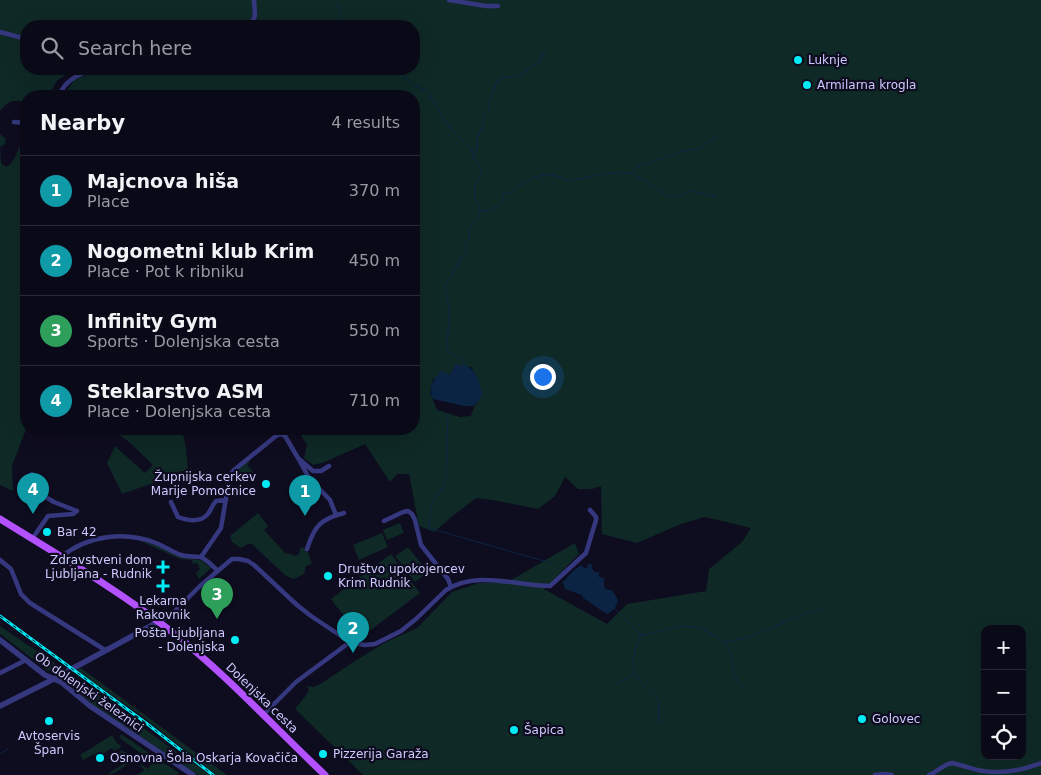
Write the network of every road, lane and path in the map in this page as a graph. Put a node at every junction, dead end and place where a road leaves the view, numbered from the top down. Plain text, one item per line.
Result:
1 (254, 0) edge
2 (449, 0) edge
3 (495, 4) edge
4 (253, 20) edge
5 (0, 32) edge
6 (20, 37) edge
7 (79, 75) edge
8 (61, 90) edge
9 (14, 122) dead end
10 (20, 122) edge
11 (278, 435) edge
12 (282, 435) edge
13 (298, 458) junction
14 (329, 466) dead end
15 (32, 474) dead end
16 (226, 500) junction
17 (171, 502) dead end
18 (590, 510) dead end
19 (344, 513) dead end
20 (336, 515) junction
21 (0, 519) edge
22 (384, 521) dead end
23 (32, 539) junction
24 (307, 549) dead end
25 (201, 557) junction
26 (61, 558) junction
27 (0, 560) edge
28 (218, 571) junction
29 (451, 587) junction
30 (158, 622) junction
31 (0, 640) edge
32 (350, 642) junction
33 (105, 650) junction
34 (26, 660) junction
35 (0, 673) edge
36 (54, 678) junction
37 (0, 706) edge
38 (263, 715) junction
39 (1041, 763) edge
40 (190, 774) edge
41 (325, 775) edge
42 (875, 775) edge
43 (892, 775) edge
44 (929, 775) edge

1 - 4 street
2 - 3 street
5 - 6 street
7 - 8 street
9 - 10 street
11 - 16 street
12 - 13 street
13 - 14 street
13 - 20 street
15 - 23 street
16 - 17 street
16 - 25 street
18 - 29 street
19 - 20 street
20 - 24 street
21 - 23 main road, Dolenjska cesta
22 - 29 street
23 - 26 main road, Dolenjska cesta
25 - 26 street
25 - 28 street
26 - 30 main road, Dolenjska cesta
27 - 33 street
28 - 30 street
28 - 32 street
29 - 32 street
30 - 33 street
30 - 38 main road, Dolenjska cesta
31 - 34 street, Ob dolenjski železnici
32 - 38 street
33 - 36 street
34 - 35 street
34 - 36 street, Ob dolenjski železnici
36 - 37 street
36 - 40 street, Ob dolenjski železnici
38 - 41 main road, Dolenjska cesta
39 - 44 street
42 - 43 street

